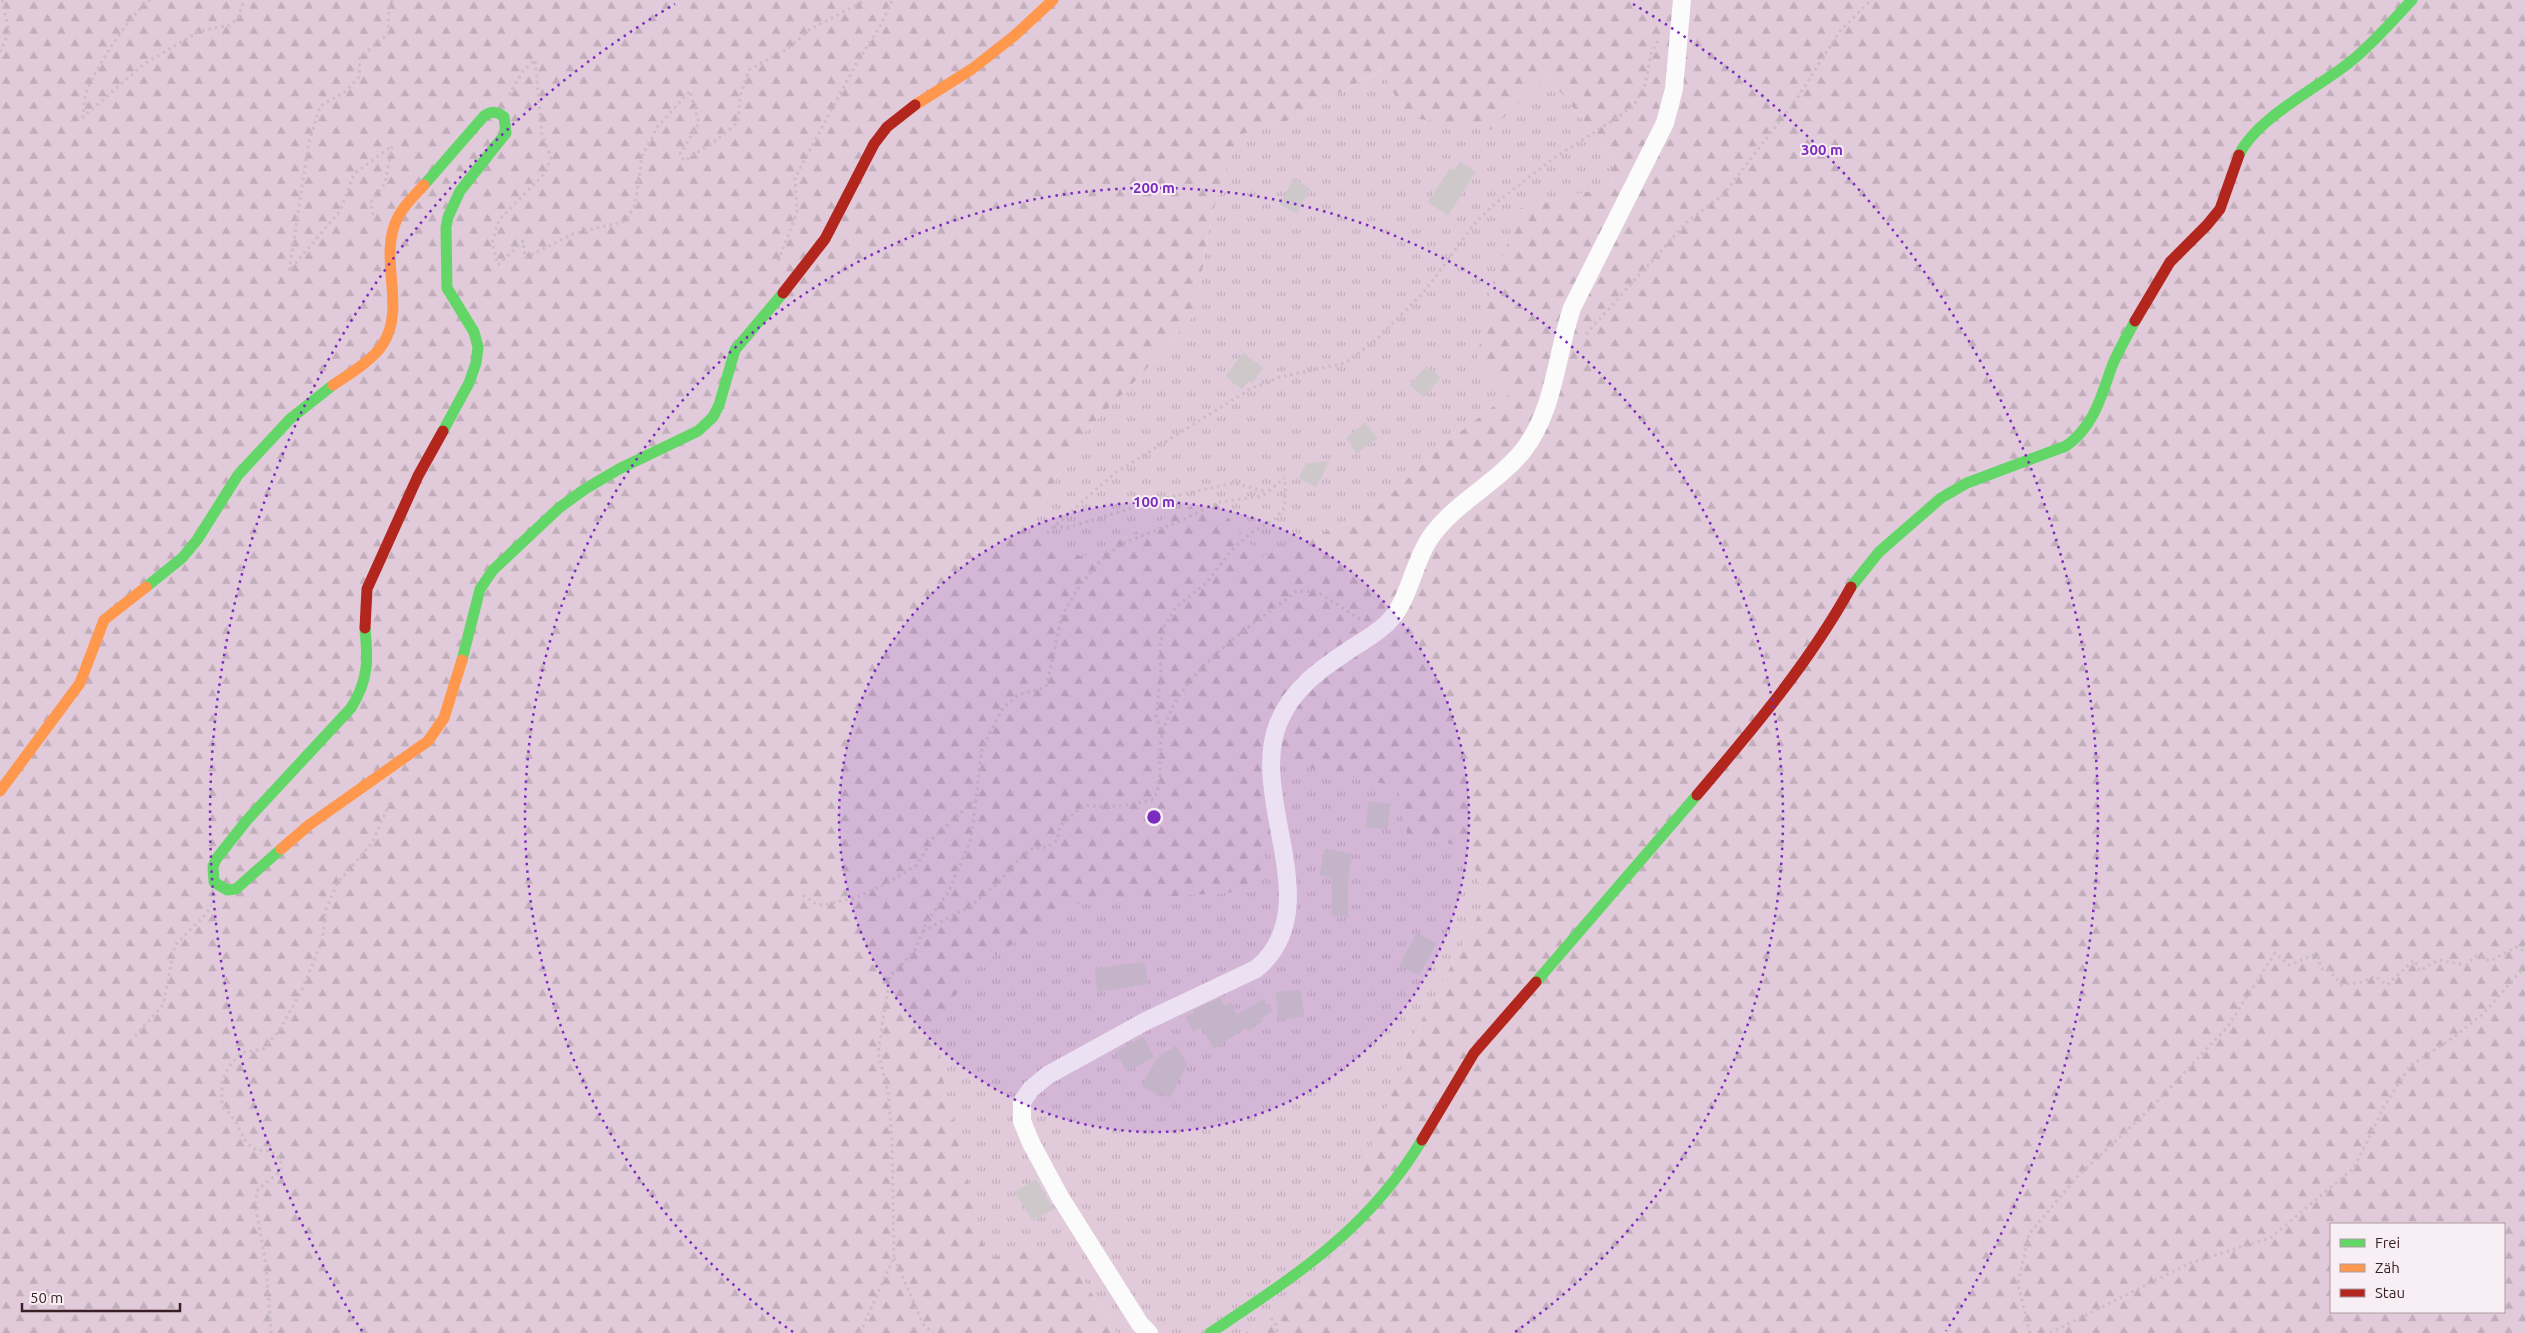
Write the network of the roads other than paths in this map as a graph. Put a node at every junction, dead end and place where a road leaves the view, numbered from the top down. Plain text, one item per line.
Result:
1 (1053, 0) edge
2 (1682, 0) edge
3 (2412, 0) edge
4 (0, 791) edge
5 (1149, 1333) edge
6 (1210, 1333) edge

1 - 4 street
2 - 5 street
3 - 6 street

